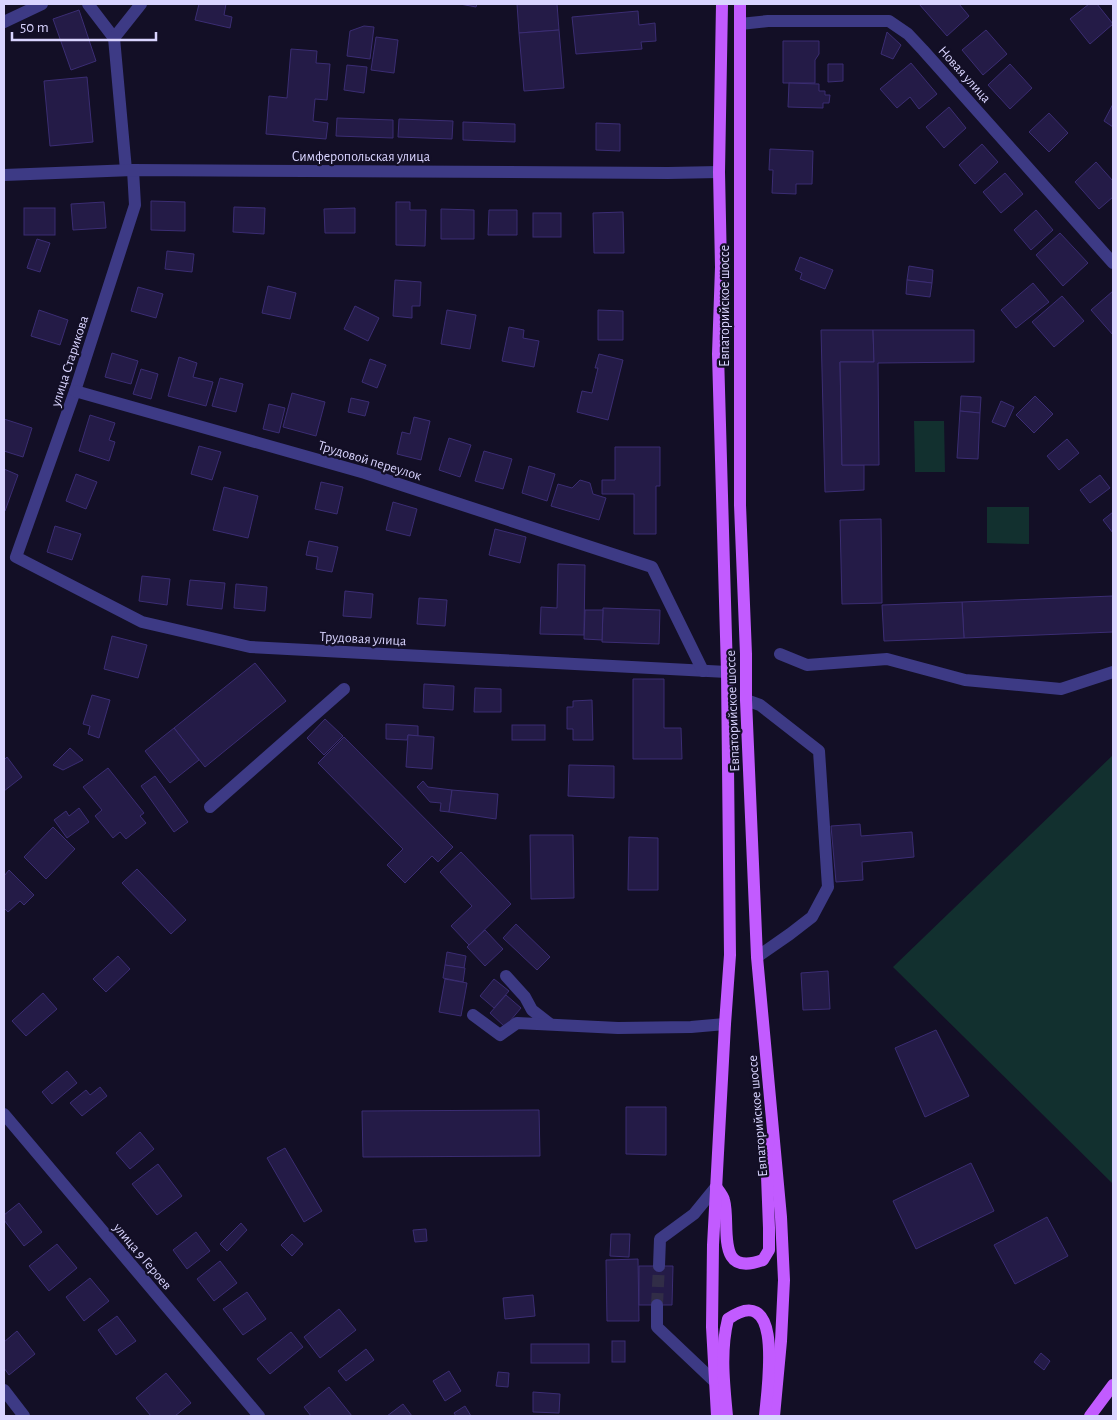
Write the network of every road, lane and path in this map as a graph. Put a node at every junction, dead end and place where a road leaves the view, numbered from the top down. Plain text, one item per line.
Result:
1 (42, 4) edge
2 (88, 4) edge
3 (141, 4) edge
4 (722, 4) edge
5 (740, 4) edge
6 (4, 22) edge
7 (740, 24) junction
8 (114, 38) junction
9 (129, 170) junction
10 (719, 172) junction
11 (4, 175) edge
12 (1113, 263) edge
13 (75, 391) junction
14 (16, 557) joint
15 (780, 654) dead end
16 (703, 671) junction
17 (727, 672) junction
18 (1113, 672) edge
19 (344, 689) dead end
20 (746, 700) junction
21 (210, 807) dead end
22 (756, 957) junction
23 (506, 976) dead end
24 (473, 1015) dead end
25 (550, 1024) junction
26 (725, 1024) junction
27 (4, 1114) edge
28 (772, 1128) junction
29 (716, 1187) junction
30 (659, 1266) tunnel mouth
31 (658, 1305) tunnel mouth
32 (715, 1382) junction
33 (1113, 1384) edge
34 (4, 1390) edge
35 (24, 1416) edge
36 (259, 1416) edge
37 (717, 1416) edge
38 (727, 1416) edge
39 (764, 1416) edge
40 (774, 1416) edge
41 (1090, 1416) edge

1 - 6 street
2 - 8 street
3 - 8 street
4 - 10 main road, Евпаторийское шоссе
5 - 7 main road, Евпаторийское шоссе
7 - 12 street, Новая улица
7 - 20 main road, Евпаторийское шоссе
8 - 9 street, улица Старикова
9 - 10 street, Симферопольская улица
9 - 11 street, Симферопольская улица
9 - 13 street, улица Старикова
10 - 17 main road, Евпаторийское шоссе
13 - 14 street, улица Старикова
13 - 16 street, Трудовой переулок
14 - 16 street, Трудовая улица
15 - 18 street
16 - 17 street, Трудовая улица
17 - 26 main road, Евпаторийское шоссе
19 - 21 street
20 - 22 main road, Евпаторийское шоссе
20 - 22 street
22 - 28 main road, Евпаторийское шоссе
23 - 25 street
24 - 25 street
25 - 26 street
26 - 29 main road, Евпаторийское шоссе
27 - 36 street, улица 9 Героев
28 - 29 main road
28 - 40 main road, Евпаторийское шоссе
29 - 30 street
29 - 32 main road, Евпаторийское шоссе
31 - 32 street
32 - 37 main road, Евпаторийское шоссе
33 - 41 main road
34 - 35 street
38 - 39 main road

